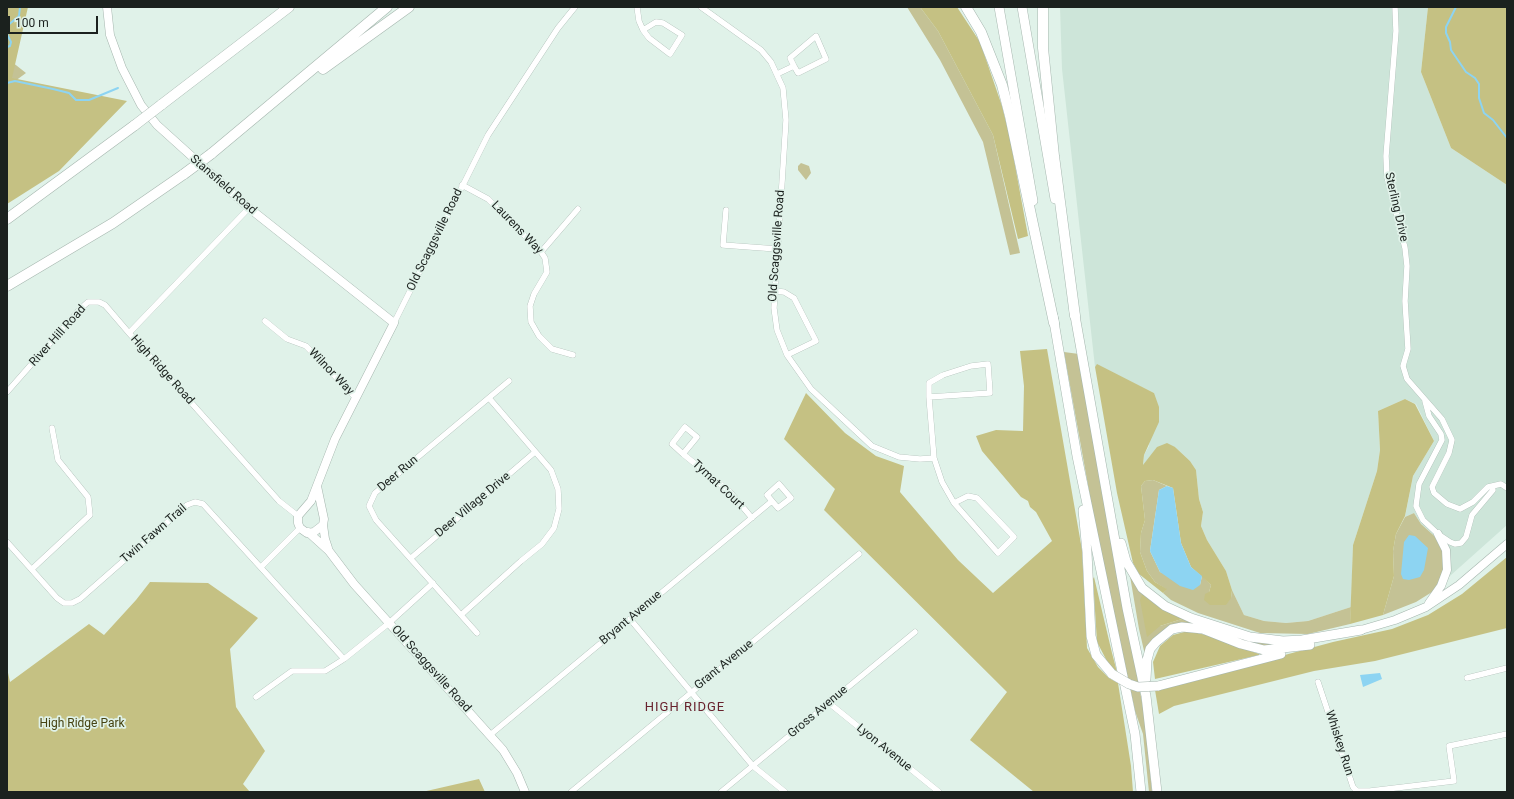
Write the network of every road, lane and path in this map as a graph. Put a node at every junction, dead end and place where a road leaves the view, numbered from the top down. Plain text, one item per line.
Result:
1 (107, 7) edge
2 (285, 7) edge
3 (289, 7) edge
4 (387, 7) edge
5 (409, 7) edge
6 (575, 7) edge
7 (637, 7) edge
8 (701, 7) edge
9 (966, 7) edge
10 (999, 7) edge
11 (1022, 7) edge
12 (1043, 7) edge
13 (1395, 7) edge
14 (643, 30) junction
15 (257, 31) junction
16 (794, 66) junction
17 (778, 74) junction
18 (270, 106) junction
19 (462, 185) junction
20 (249, 208) junction
21 (578, 209) dead end
22 (726, 210) dead end
23 (7, 219) edge
24 (776, 249) junction
25 (541, 252) junction
26 (7, 286) edge
27 (773, 290) junction
28 (1076, 316) junction
29 (265, 321) dead end
30 (394, 323) junction
31 (1054, 323) junction
32 (129, 333) junction
33 (573, 355) dead end
34 (787, 355) junction
35 (509, 381) dead end
36 (7, 392) edge
37 (929, 397) junction
38 (356, 398) junction
39 (489, 398) junction
40 (1424, 399) junction
41 (52, 428) dead end
42 (1099, 451) junction
43 (535, 452) junction
44 (684, 454) junction
45 (1077, 456) junction
46 (934, 458) junction
47 (317, 486) junction
48 (1492, 487) junction
49 (1507, 488) edge
50 (772, 501) dead end
51 (954, 503) junction
52 (300, 513) junction
53 (322, 515) junction
54 (752, 518) junction
55 (323, 525) junction
56 (304, 530) junction
57 (1438, 534) junction
58 (1507, 536) edge
59 (7, 542) edge
60 (1507, 544) edge
61 (329, 551) junction
62 (1496, 553) junction
63 (859, 554) dead end
64 (411, 558) junction
65 (262, 566) junction
66 (32, 569) junction
67 (433, 583) junction
68 (1426, 606) junction
69 (461, 615) junction
70 (630, 619) junction
71 (389, 623) junction
72 (1361, 630) junction
73 (915, 632) dead end
74 (477, 633) dead end
75 (1310, 646) junction
76 (344, 659) junction
77 (1507, 668) edge
78 (1467, 678) dead end
79 (1318, 682) dead end
80 (691, 693) junction
81 (1146, 696) junction
82 (256, 697) dead end
83 (828, 703) junction
84 (1507, 734) edge
85 (490, 735) junction
86 (753, 766) junction
87 (525, 792) edge
88 (571, 792) edge
89 (721, 792) edge
90 (785, 792) edge
91 (939, 792) edge
92 (1141, 792) edge
93 (1157, 792) edge
94 (1370, 792) edge

1 - 20 street, Stansfield Road
2 - 15 highway
3 - 15 highway
4 - 18 highway
5 - 18 highway
6 - 19 street, Old Scaggsville Road
7 - 14 street
8 - 17 street, Old Scaggsville Road
9 - 31 highway
10 - 31 main road
11 - 28 main road
12 - 28 highway
13 - 40 street, Sterling Drive
14 - 14 street
15 - 23 highway, bridge
16 - 16 street
16 - 17 street
17 - 24 street, Old Scaggsville Road
18 - 26 highway, bridge
19 - 25 street, Laurens Way
19 - 30 street, Old Scaggsville Road
20 - 30 street, Stansfield Road
20 - 32 street, High Ridge Road
21 - 25 street
22 - 24 street
24 - 27 street, Old Scaggsville Road
25 - 33 street, Laurens Way
27 - 34 street, Old Scaggsville Road
27 - 34 street
28 - 42 main road
29 - 38 street, Wilnor Way
30 - 38 street, Old Scaggsville Road
31 - 45 main road
32 - 36 street, River Hill Road
32 - 52 street, High Ridge Road
34 - 46 street, Old Scaggsville Road
35 - 39 street, Deer Run
37 - 37 street
37 - 46 street
38 - 47 street, Old Scaggsville Road
39 - 43 street
39 - 64 street, Deer Run
40 - 48 street, Sterling Drive
40 - 57 street, Sterling Drive
41 - 66 street
42 - 72 main road
42 - 81 main road
43 - 64 street, Deer Village Drive
43 - 69 street
44 - 44 street, Tymat Court
44 - 54 street, Tymat Court
45 - 75 main road, bridge
45 - 92 main road
46 - 51 street
47 - 52 street, Old Scaggsville Road
47 - 53 street
48 - 49 street
48 - 57 street, Sterling Drive
50 - 54 street, Bryant Avenue
51 - 51 street
52 - 53 street
52 - 56 street
53 - 55 street
54 - 70 street, Bryant Avenue
55 - 56 street
55 - 61 street, Old Scaggsville Road
56 - 61 street, Old Scaggsville Road
56 - 65 street
57 - 68 street
58 - 62 street
59 - 66 street, Twin Fawn Trail
60 - 62 street
61 - 71 street, Old Scaggsville Road
62 - 68 street
63 - 80 street, Grant Avenue
64 - 67 street, Deer Run
65 - 66 street, Twin Fawn Trail
65 - 76 street, Twin Fawn Trail
67 - 69 street, Deer Run
67 - 71 street
68 - 72 street
69 - 74 street, Deer Run
70 - 80 street
70 - 85 street, Bryant Avenue
71 - 76 street
71 - 85 street, Old Scaggsville Road
72 - 75 main road
73 - 83 street, Gross Avenue
75 - 81 main road
76 - 82 street
77 - 78 street
79 - 94 street, Whiskey Run
80 - 86 street
80 - 88 street, Grant Avenue
81 - 93 main road
83 - 86 street, Gross Avenue
83 - 91 street, Lyon Avenue
84 - 94 street, Whiskey Run
85 - 87 street, Old Scaggsville Road
86 - 89 street, Gross Avenue
86 - 90 street

